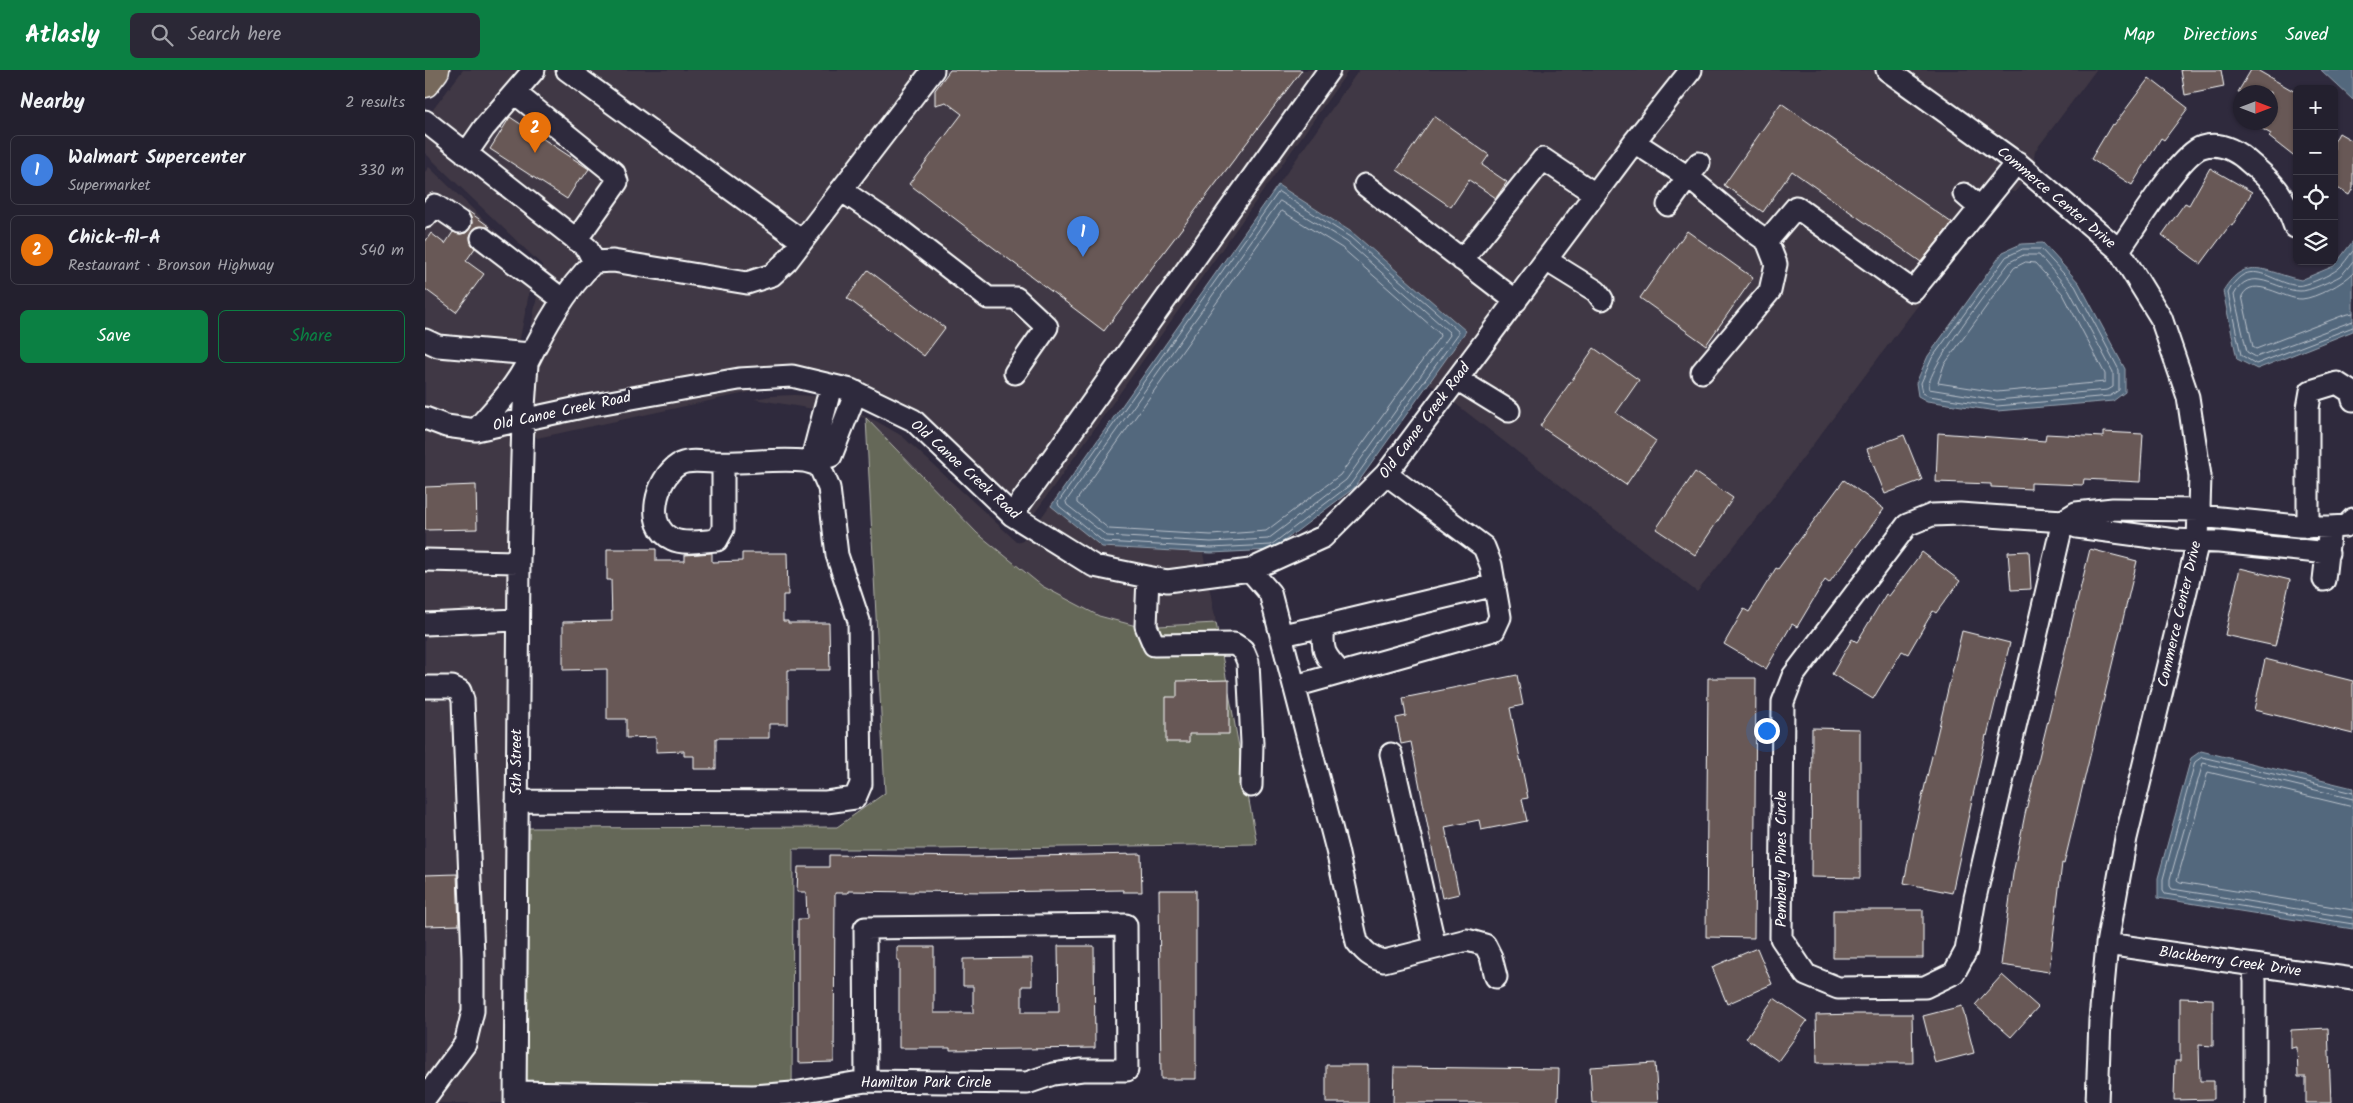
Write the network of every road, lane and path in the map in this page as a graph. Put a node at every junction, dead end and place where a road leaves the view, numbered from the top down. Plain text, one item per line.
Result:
1 (435, 70) edge
2 (534, 70) edge
3 (567, 70) edge
4 (933, 70) edge
5 (1329, 70) edge
6 (1691, 70) edge
7 (1887, 70) edge
8 (425, 83) edge
9 (515, 92) junction
10 (425, 121) edge
11 (1634, 142) junction
12 (466, 154) junction
13 (2017, 162) junction
14 (1693, 170) junction
15 (1365, 185) dead end
16 (841, 190) junction
17 (1595, 194) junction
18 (1668, 205) dead end
19 (425, 217) edge
20 (2293, 221) edge
21 (460, 222) dead end
22 (482, 238) dead end
23 (576, 240) junction
24 (802, 241) junction
25 (1767, 241) junction
26 (2119, 250) junction
27 (1462, 260) junction
28 (1546, 260) junction
29 (594, 262) junction
30 (1602, 299) dead end
31 (563, 300) junction
32 (1516, 301) junction
33 (425, 340) edge
34 (529, 359) junction
35 (1702, 372) dead end
36 (1015, 373) dead end
37 (1457, 379) junction
38 (831, 386) junction
39 (855, 392) junction
40 (2353, 400) edge
41 (1509, 411) dead end
42 (425, 418) edge
43 (523, 421) junction
44 (476, 430) junction
45 (820, 462) junction
46 (723, 463) dead end
47 (1386, 474) junction
48 (2200, 513) junction
49 (1012, 515) junction
50 (2353, 519) edge
51 (2063, 522) junction
52 (2308, 527) junction
53 (2330, 527) junction
54 (2198, 542) junction
55 (2328, 553) junction
56 (425, 560) edge
57 (519, 562) junction
58 (1250, 570) junction
59 (1148, 577) junction
60 (2324, 580) dead end
61 (1495, 585) junction
62 (518, 620) junction
63 (425, 624) edge
64 (1324, 626) junction
65 (1282, 636) junction
66 (1341, 673) junction
67 (1295, 686) junction
68 (425, 687) edge
69 (1391, 754) dead end
70 (1251, 786) dead end
71 (517, 801) junction
72 (2107, 944) junction
73 (1435, 947) junction
74 (2253, 966) junction
75 (1496, 977) dead end
76 (2353, 979) edge
77 (866, 1081) junction
78 (425, 1098) edge
79 (515, 1098) edge
80 (573, 1098) edge
81 (2097, 1103) edge
82 (2255, 1103) edge

1 - 8 highway
2 - 9 street
3 - 24 street
4 - 16 street
5 - 49 street
6 - 11 street, Old Canoe Creek Road
7 - 13 street, Commerce Center Drive
9 - 12 street
9 - 23 street
10 - 12 street
11 - 14 street
11 - 17 street, Old Canoe Creek Road
12 - 23 street
13 - 25 street
13 - 26 street, Commerce Center Drive
14 - 18 street
14 - 25 street
15 - 27 street
16 - 24 street
16 - 36 street
17 - 27 street
17 - 28 street, Old Canoe Creek Road
19 - 21 street
20 - 26 street
22 - 31 street
23 - 29 street
24 - 29 street
25 - 35 street
26 - 48 street, Commerce Center Drive
27 - 32 street
28 - 30 street
28 - 32 street, Old Canoe Creek Road
29 - 31 street
31 - 34 street
32 - 37 street, Old Canoe Creek Road
33 - 34 street
34 - 43 street, 5th Street
34 - 44 street
37 - 41 street
37 - 47 street, Old Canoe Creek Road
38 - 39 street, Old Canoe Creek Road
38 - 43 street, Old Canoe Creek Road
38 - 45 street
39 - 45 street
39 - 49 street, Old Canoe Creek Road
40 - 52 street
42 - 44 street, Old Canoe Creek Road
43 - 44 street, Old Canoe Creek Road
43 - 57 street, 5th Street
45 - 46 street
45 - 71 street
47 - 58 street, Old Canoe Creek Road
47 - 61 street
48 - 51 street, Pemberly Pines Circle
48 - 52 street, Pemberly Pines Circle
48 - 54 street, Commerce Center Drive
49 - 59 street, Old Canoe Creek Road
50 - 53 street, Pemberly Pines Circle
51 - 51 street, Pemberly Pines Circle
51 - 54 street, Pemberly Pines Circle
52 - 53 street, Pemberly Pines Circle
53 - 55 street
54 - 55 street, Pemberly Pines Circle
54 - 72 street, Commerce Center Drive
55 - 60 street
56 - 57 street
57 - 62 street, 5th Street
58 - 59 street, Old Canoe Creek Road
58 - 65 street
59 - 70 street
61 - 64 street
61 - 66 street
62 - 63 street
62 - 71 street, 5th Street
64 - 65 street
64 - 66 street
65 - 67 street
66 - 67 street
67 - 73 street
68 - 78 street
69 - 73 street
71 - 79 street, 5th Street
72 - 74 street, Blackberry Creek Drive
72 - 81 street, Commerce Center Drive
73 - 75 street
74 - 76 street, Blackberry Creek Drive
74 - 82 street
77 - 77 street, Hamilton Park Circle
77 - 80 street, Hamilton Park Circle
79 - 80 street, Hamilton Park Circle

